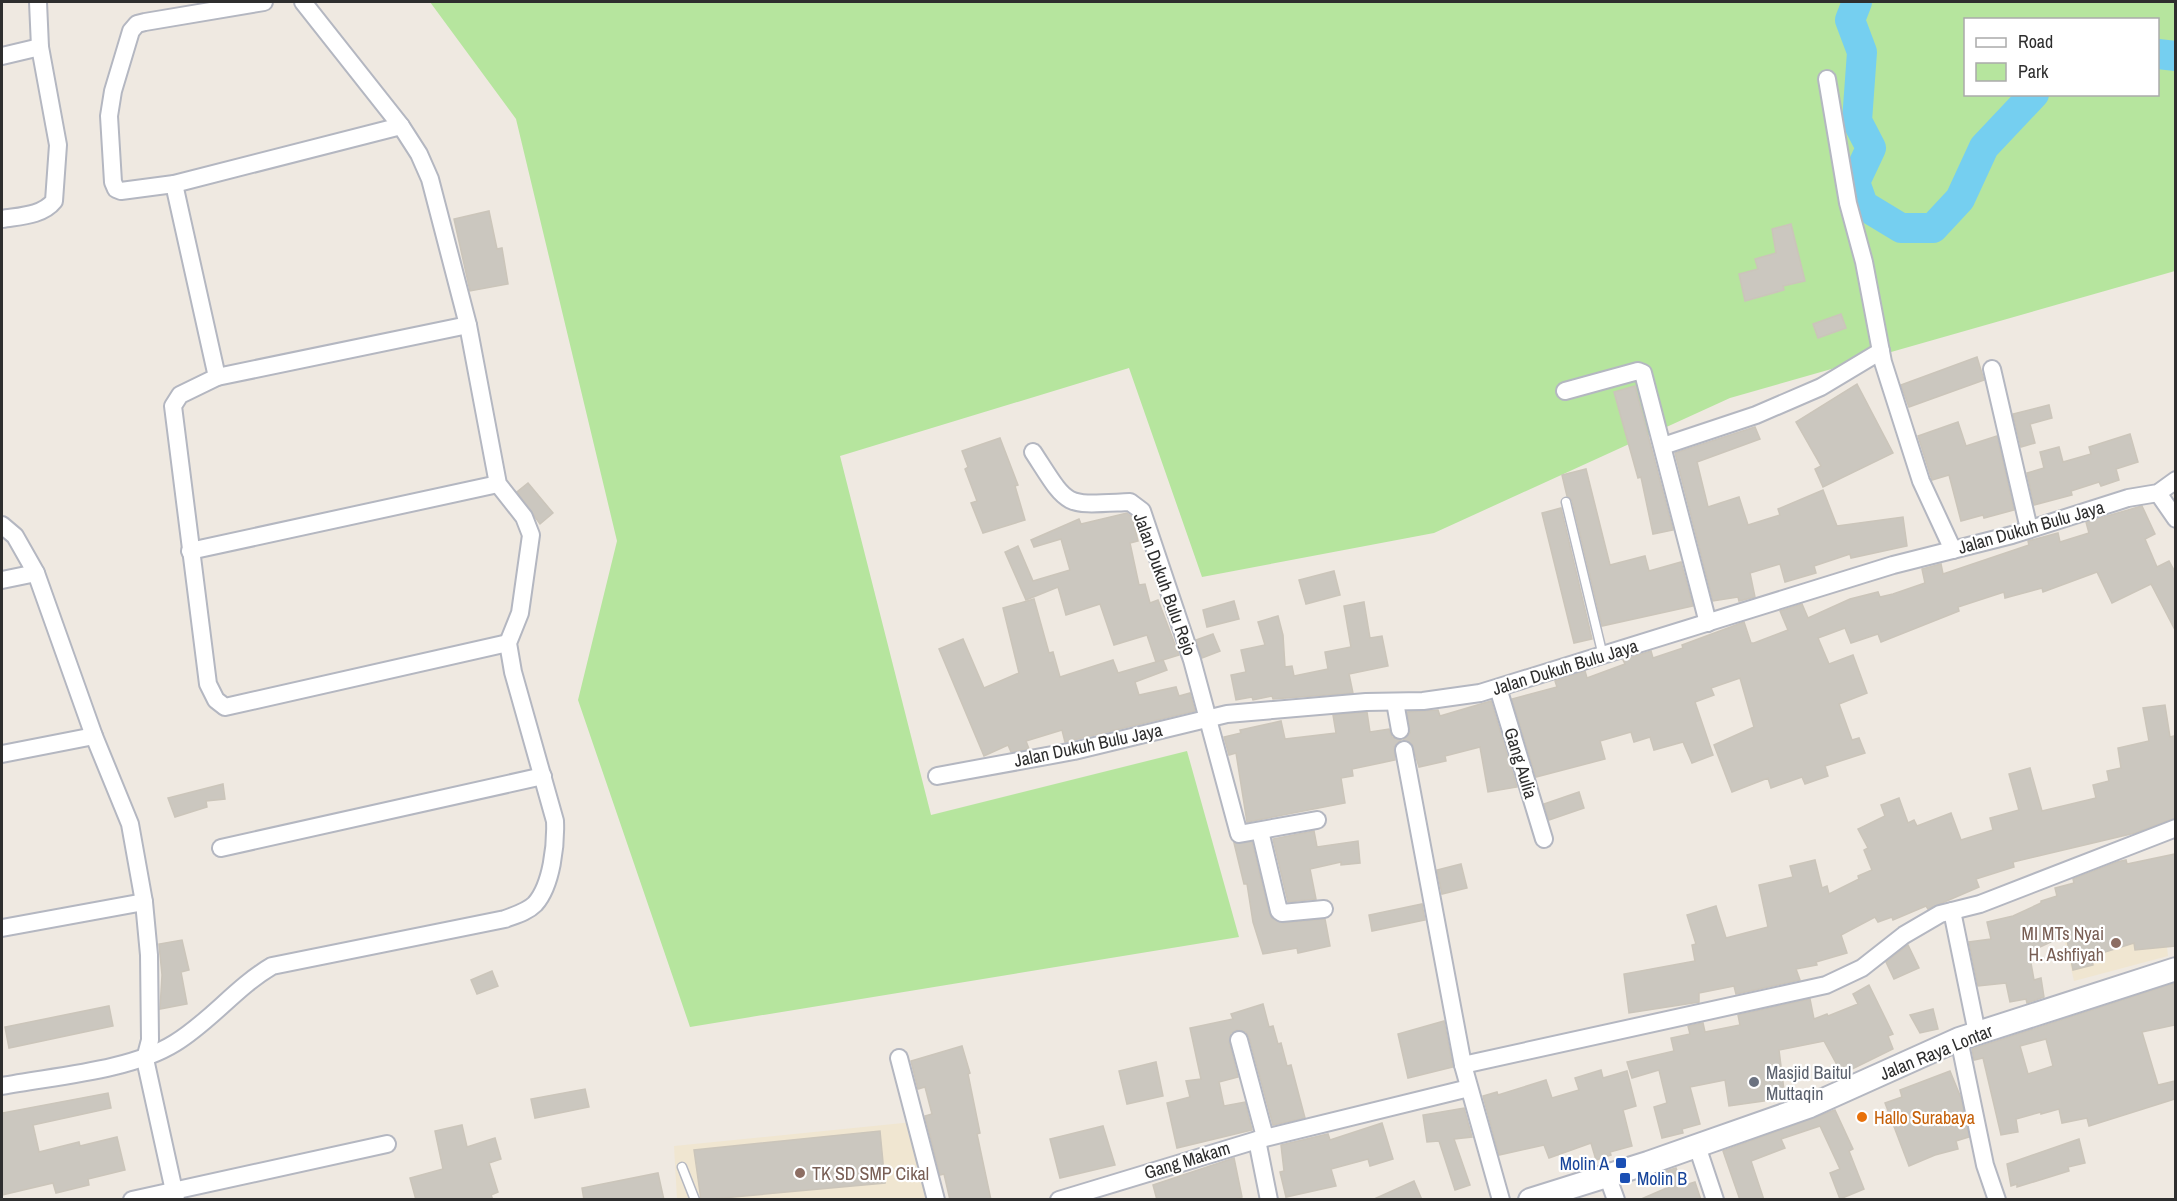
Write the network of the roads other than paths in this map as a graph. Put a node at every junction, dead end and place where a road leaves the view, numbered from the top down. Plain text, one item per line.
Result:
1 (38, 2) edge
2 (264, 2) edge
3 (303, 2) edge
4 (40, 47) junction
5 (2, 56) edge
6 (1827, 80) dead end
7 (401, 126) junction
8 (174, 184) junction
9 (2, 219) edge
10 (468, 325) junction
11 (1881, 351) junction
12 (1992, 369) dead end
13 (217, 377) junction
14 (1565, 391) dead end
15 (1663, 446) junction
16 (1033, 452) dead end
17 (2175, 480) edge
18 (498, 484) junction
19 (2158, 493) junction
20 (1566, 502) dead end
21 (2175, 519) edge
22 (2, 525) edge
23 (2029, 530) junction
24 (190, 550) junction
25 (1953, 550) junction
26 (36, 573) junction
27 (2, 580) edge
28 (1708, 623) junction
29 (508, 643) junction
30 (1604, 656) junction
31 (1498, 688) junction
32 (1395, 702) junction
33 (1210, 718) junction
34 (1400, 730) dead end
35 (94, 736) junction
36 (1404, 750) dead end
37 (2, 754) edge
38 (543, 776) junction
39 (937, 776) dead end
40 (1317, 820) dead end
41 (2175, 828) edge
42 (1260, 831) junction
43 (1544, 839) dead end
44 (221, 848) dead end
45 (144, 903) junction
46 (1324, 909) dead end
47 (1952, 911) junction
48 (2, 928) edge
49 (2175, 969) edge
50 (1968, 1036) junction
51 (1239, 1040) dead end
52 (899, 1058) dead end
53 (145, 1059) junction
54 (1463, 1065) junction
55 (2, 1086) edge
56 (1469, 1088) junction
57 (1261, 1138) junction
58 (387, 1144) dead end
59 (1697, 1146) junction
60 (682, 1167) dead end
61 (1607, 1175) junction
62 (175, 1195) edge
63 (132, 1200) edge
64 (695, 1200) edge
65 (936, 1200) edge
66 (1059, 1200) edge
67 (1269, 1200) edge
68 (1501, 1200) edge
69 (1530, 1200) edge
70 (1616, 1200) edge
71 (1715, 1200) edge
72 (1997, 1200) edge

1 - 4 street
2 - 8 street
3 - 7 street
4 - 5 street
4 - 9 street
6 - 11 street
7 - 8 street
7 - 10 street
8 - 13 street
10 - 13 street
10 - 18 street
11 - 15 street
11 - 25 street
12 - 23 street
13 - 24 street
14 - 15 street
15 - 28 street
16 - 33 street, Jalan Dukuh Bulu Rejo
17 - 19 street, Jalan Dukuh Bulu Jaya
18 - 24 street
18 - 29 street
19 - 21 street
19 - 23 street, Jalan Dukuh Bulu Jaya
20 - 30 lane
22 - 26 street
23 - 25 street, Jalan Dukuh Bulu Jaya
24 - 29 street
25 - 28 street, Jalan Dukuh Bulu Jaya
26 - 27 street
26 - 35 street
28 - 30 street, Jalan Dukuh Bulu Jaya
29 - 38 street
30 - 31 street, Jalan Dukuh Bulu Jaya
31 - 32 street, Jalan Dukuh Bulu Jaya
31 - 43 street, Gang Aulia
32 - 33 street, Jalan Dukuh Bulu Jaya
32 - 34 street
33 - 39 street, Jalan Dukuh Bulu Jaya
33 - 42 street
35 - 37 street
35 - 45 street
36 - 54 street
38 - 44 street
38 - 53 street
40 - 42 street
41 - 47 street
42 - 46 street
45 - 48 street
45 - 53 street
47 - 50 street
47 - 54 street
49 - 50 street, Jalan Raya Lontar
50 - 59 street, Jalan Raya Lontar
50 - 72 street
51 - 57 street
52 - 65 street
53 - 55 street
53 - 62 street
54 - 56 street
56 - 57 street, Gang Makam
56 - 68 street
57 - 66 street, Gang Makam
57 - 67 street
58 - 62 street
59 - 61 street, Jalan Raya Lontar
59 - 71 street
60 - 64 lane
61 - 69 street, Jalan Raya Lontar
61 - 70 street
62 - 63 street

